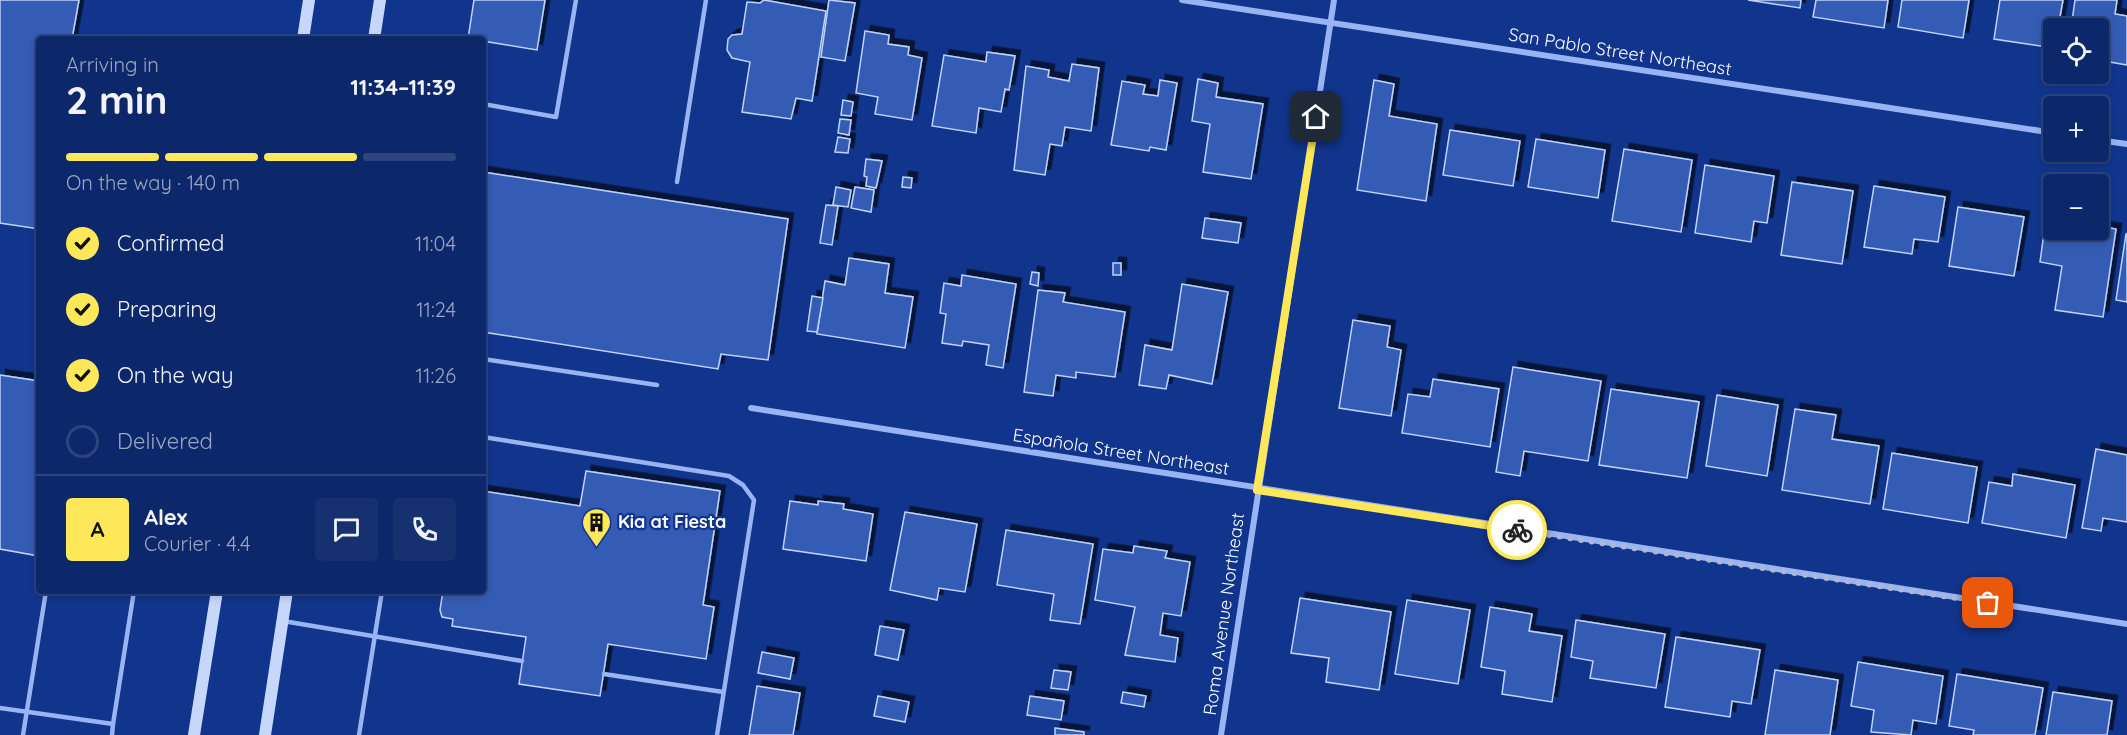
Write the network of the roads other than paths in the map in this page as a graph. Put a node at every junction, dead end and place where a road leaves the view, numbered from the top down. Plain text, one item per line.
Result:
1 (309, 0) edge
2 (380, 0) edge
3 (576, 0) edge
4 (706, 0) edge
5 (1182, 0) edge
6 (1334, 0) edge
7 (1330, 24) junction
8 (303, 36) edge
9 (374, 36) edge
10 (486, 105) edge
11 (2043, 131) edge
12 (2109, 142) edge
13 (2127, 144) edge
14 (677, 182) dead end
15 (486, 358) edge
16 (657, 385) dead end
17 (750, 408) dead end
18 (486, 437) edge
19 (1257, 490) junction
20 (46, 594) edge
21 (134, 594) edge
22 (217, 594) edge
23 (288, 594) edge
24 (382, 594) edge
25 (283, 621) junction
26 (2127, 624) edge
27 (375, 636) junction
28 (522, 661) dead end
29 (604, 674) dead end
30 (723, 693) junction
31 (0, 708) edge
32 (27, 712) junction
33 (113, 724) junction
34 (23, 735) edge
35 (112, 735) edge
36 (194, 735) edge
37 (265, 735) edge
38 (359, 735) edge
39 (717, 735) edge
40 (1221, 735) edge

1 - 8 main road
2 - 9 main road
3 - 10 lane
4 - 14 lane
5 - 7 street, San Pablo Street Northeast
6 - 7 street, Roma Avenue Northeast
7 - 11 street, San Pablo Street Northeast
7 - 19 street, Roma Avenue Northeast
12 - 13 street
15 - 16 lane
17 - 19 street, Española Street Northeast
18 - 30 lane
19 - 26 street, Española Street Northeast
19 - 40 street, Roma Avenue Northeast
20 - 32 lane
21 - 33 lane
22 - 36 main road
23 - 25 main road
24 - 27 lane
25 - 27 lane
25 - 37 main road
27 - 28 lane
27 - 38 lane
29 - 30 lane
30 - 39 lane
31 - 32 lane
32 - 33 lane
32 - 34 lane
33 - 35 lane

